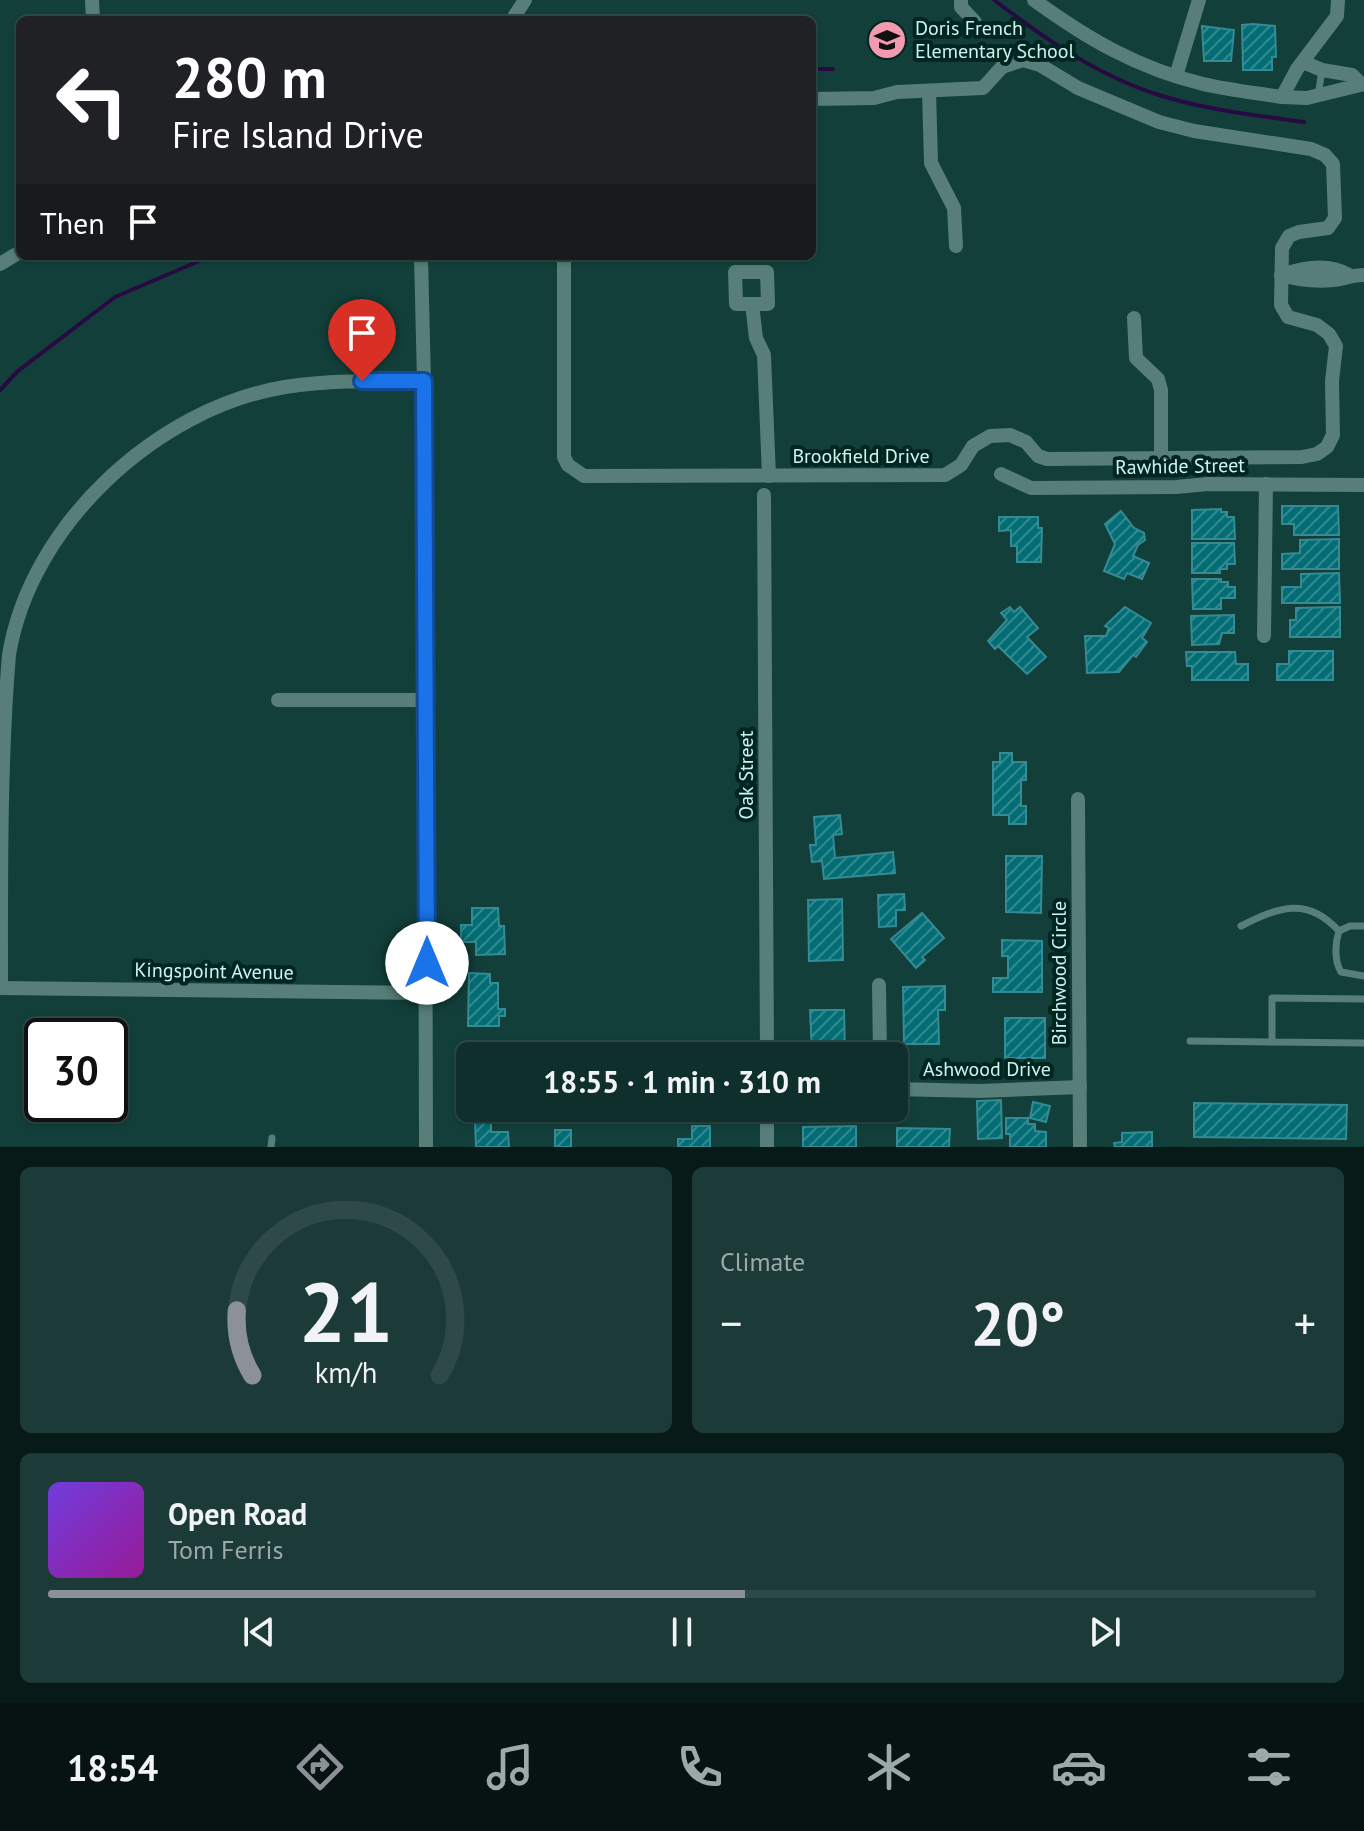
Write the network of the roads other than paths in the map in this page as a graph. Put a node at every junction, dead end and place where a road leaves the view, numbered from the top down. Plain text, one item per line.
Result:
1 (961, 0) edge
2 (1034, 0) edge
3 (1199, 0) edge
4 (1338, 0) edge
5 (975, 22) dead end
6 (1303, 62) junction
7 (1322, 70) junction
8 (1176, 76) junction
9 (1362, 84) edge
10 (929, 91) junction
11 (1318, 96) junction
12 (1282, 97) junction
13 (816, 99) edge
14 (956, 246) dead end
15 (421, 260) edge
16 (564, 260) edge
17 (1281, 275) junction
18 (1356, 275) edge
19 (752, 304) dead end
20 (1134, 318) dead end
21 (424, 381) junction
22 (1161, 459) junction
23 (1001, 474) dead end
24 (769, 476) junction
25 (1266, 484) junction
26 (1364, 485) edge
27 (764, 495) dead end
28 (1264, 636) dead end
29 (278, 700) dead end
30 (426, 700) junction
31 (1078, 799) dead end
32 (1241, 926) dead end
33 (1364, 926) edge
34 (1339, 931) junction
35 (1364, 976) edge
36 (879, 985) dead end
37 (1, 988) edge
38 (427, 993) junction
39 (1364, 999) edge
40 (1190, 1041) dead end
41 (767, 1042) edge
42 (880, 1042) edge
43 (1272, 1042) junction
44 (1364, 1043) edge
45 (1080, 1087) junction
46 (908, 1089) edge
47 (767, 1122) edge
48 (426, 1147) edge
49 (767, 1147) edge
50 (1080, 1147) edge

1 - 5 street
2 - 8 street
3 - 8 street
4 - 6 street
6 - 7 street
6 - 12 street
7 - 9 street
7 - 11 lane
8 - 12 street
9 - 11 street
10 - 13 street, Brookfield Drive
10 - 14 street
10 - 17 street, Brookfield Drive
11 - 12 street
15 - 21 street
16 - 24 street, Brookfield Drive
17 - 18 street
17 - 22 street, Brookfield Drive
19 - 24 street
20 - 22 street
21 - 30 street
21 - 37 street
22 - 24 street, Brookfield Drive
23 - 25 street, Rawhide Street
25 - 26 street, Rawhide Street
25 - 28 street
27 - 41 street, Oak Street
29 - 30 street
30 - 38 street
31 - 45 street, Birchwood Circle
32 - 34 lane
33 - 34 lane
34 - 35 lane
36 - 42 street
37 - 38 street, Kingspoint Avenue
38 - 48 street
39 - 43 lane
40 - 43 lane
43 - 44 lane
45 - 46 street, Ashwood Drive
45 - 50 street, Birchwood Circle
47 - 49 street

